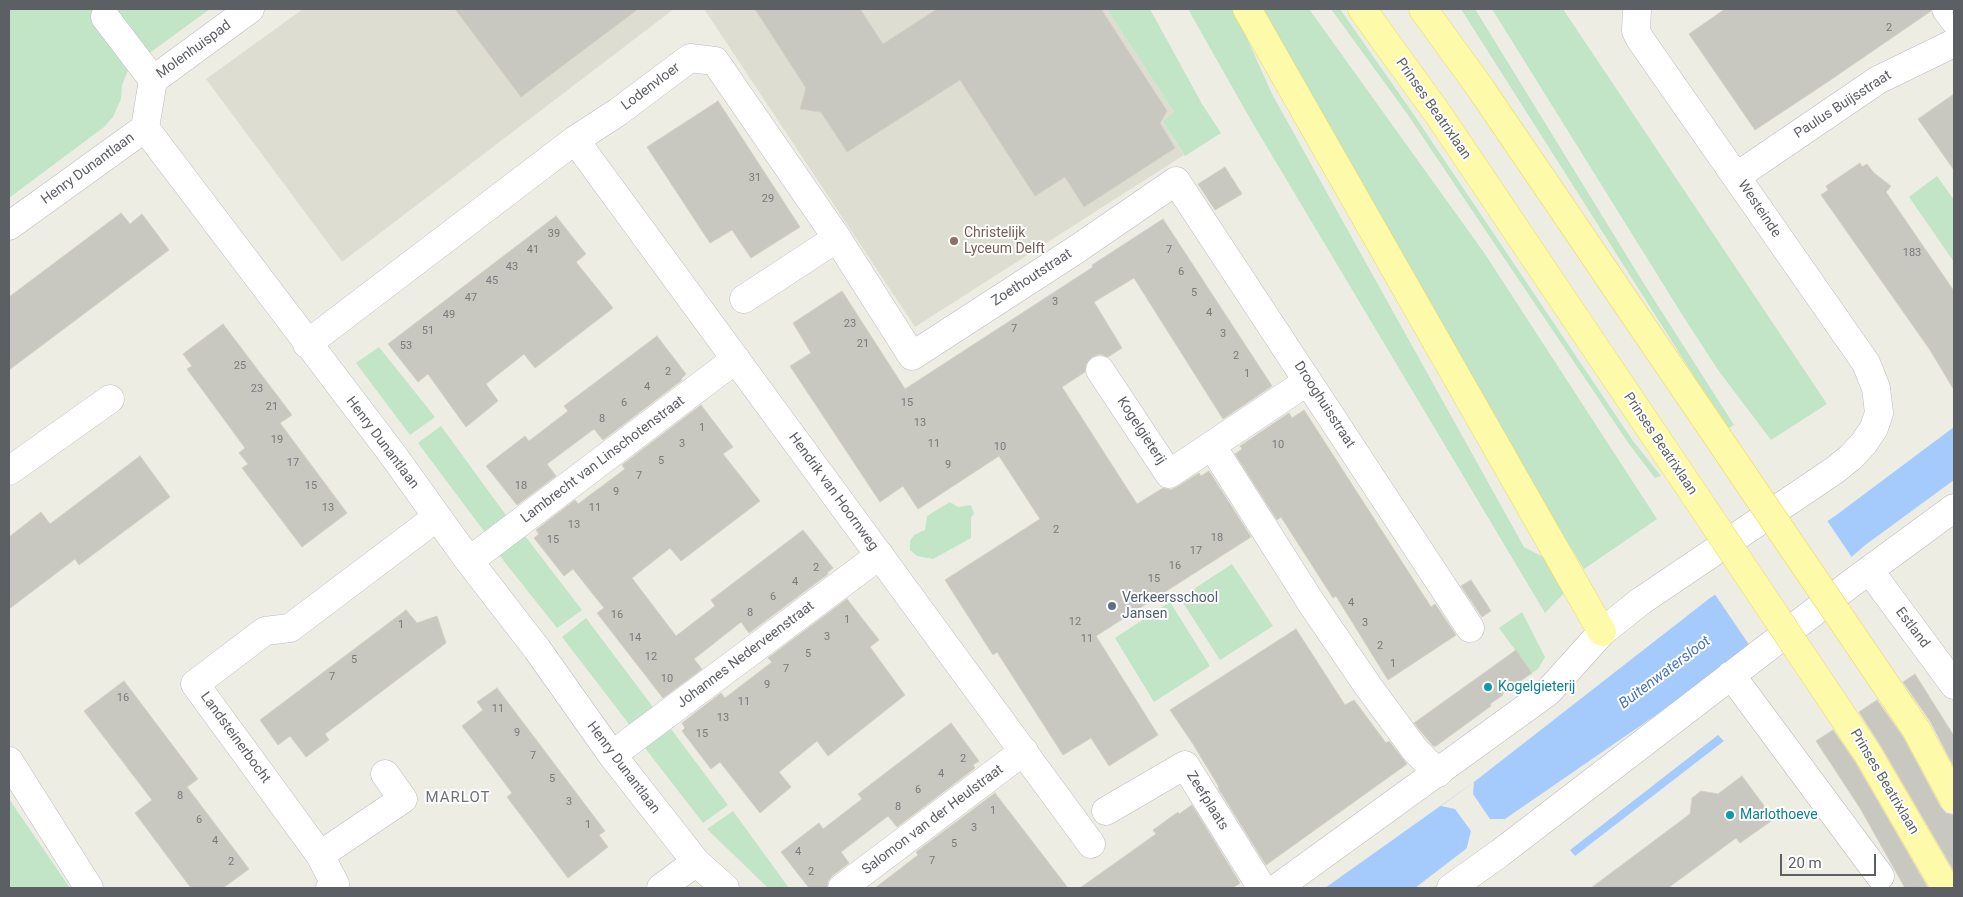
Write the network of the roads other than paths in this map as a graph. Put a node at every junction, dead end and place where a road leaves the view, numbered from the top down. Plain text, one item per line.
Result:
1 (250, 9) edge
2 (1247, 9) edge
3 (1362, 9) edge
4 (1423, 9) edge
5 (1637, 9) edge
6 (1946, 9) edge
7 (105, 17) dead end
8 (1954, 20) edge
9 (1954, 43) edge
10 (153, 80) junction
11 (145, 128) junction
12 (575, 140) junction
13 (1737, 176) junction
14 (1176, 182) joint
15 (9, 226) edge
16 (836, 238) junction
17 (744, 299) dead end
18 (307, 344) junction
19 (912, 356) joint
20 (736, 359) junction
21 (1100, 370) dead end
22 (1308, 381) junction
23 (110, 398) dead end
24 (1212, 446) junction
25 (9, 470) edge
26 (1954, 508) edge
27 (437, 517) junction
28 (880, 555) junction
29 (470, 561) junction
30 (1870, 571) junction
31 (1470, 628) dead end
32 (1602, 632) junction
33 (1732, 675) junction
34 (1954, 685) edge
35 (1024, 751) junction
36 (612, 755) junction
37 (9, 761) edge
38 (1438, 773) junction
39 (385, 774) dead end
40 (1954, 798) edge
41 (1106, 811) dead end
42 (1091, 844) dead end
43 (320, 855) junction
44 (696, 862) junction
45 (1880, 876) dead end
46 (89, 888) edge
47 (330, 888) edge
48 (661, 888) edge
49 (724, 888) edge
50 (842, 888) edge
51 (1262, 888) edge
52 (1277, 888) edge
53 (1451, 888) edge
54 (1946, 888) edge

1 - 10 street, Molenhuispad
2 - 32 main road
3 - 54 main road, Prinses Beatrixlaan, bridge
4 - 40 main road, bridge
5 - 13 street, Westeinde
6 - 8 street
7 - 10 street
9 - 13 street, Paulus Buijsstraat
10 - 11 street, Molenhuispad
11 - 15 street, Henry Dunantlaan
11 - 18 street, Henry Dunantlaan
12 - 16 street, Lodenvloer
12 - 18 street, Lodenvloer
12 - 20 street, Hendrik van Hoornweg
13 - 32 street, Westeinde
14 - 19 street, Zoethoutstraat
14 - 22 street, Drooghuisstraat
16 - 17 street
16 - 19 street, Lodenvloer
18 - 27 street, Henry Dunantlaan
20 - 28 street, Hendrik van Hoornweg
20 - 29 street, Lambrecht van Linschotenstraat
21 - 24 street, Kogelgieterij
22 - 24 street, Kogelgieterij
22 - 31 street, Drooghuisstraat
23 - 25 street
24 - 38 street
26 - 30 street
27 - 29 street, Henry Dunantlaan
27 - 43 street, Landsteinerbocht
28 - 35 street, Hendrik van Hoornweg
28 - 36 street, Johannes Nederveenstraat
29 - 36 street, Henry Dunantlaan
30 - 33 street
30 - 34 street, Estland
32 - 38 street
33 - 45 street
33 - 53 street
35 - 42 street, Hendrik van Hoornweg
35 - 50 street, Salomon van der Heulstraat
36 - 44 street, Henry Dunantlaan
37 - 46 street
38 - 52 street
39 - 43 street
41 - 51 street, Zeefplaats
43 - 47 street, Landsteinerbocht
44 - 48 street
44 - 49 street, Henry Dunantlaan

